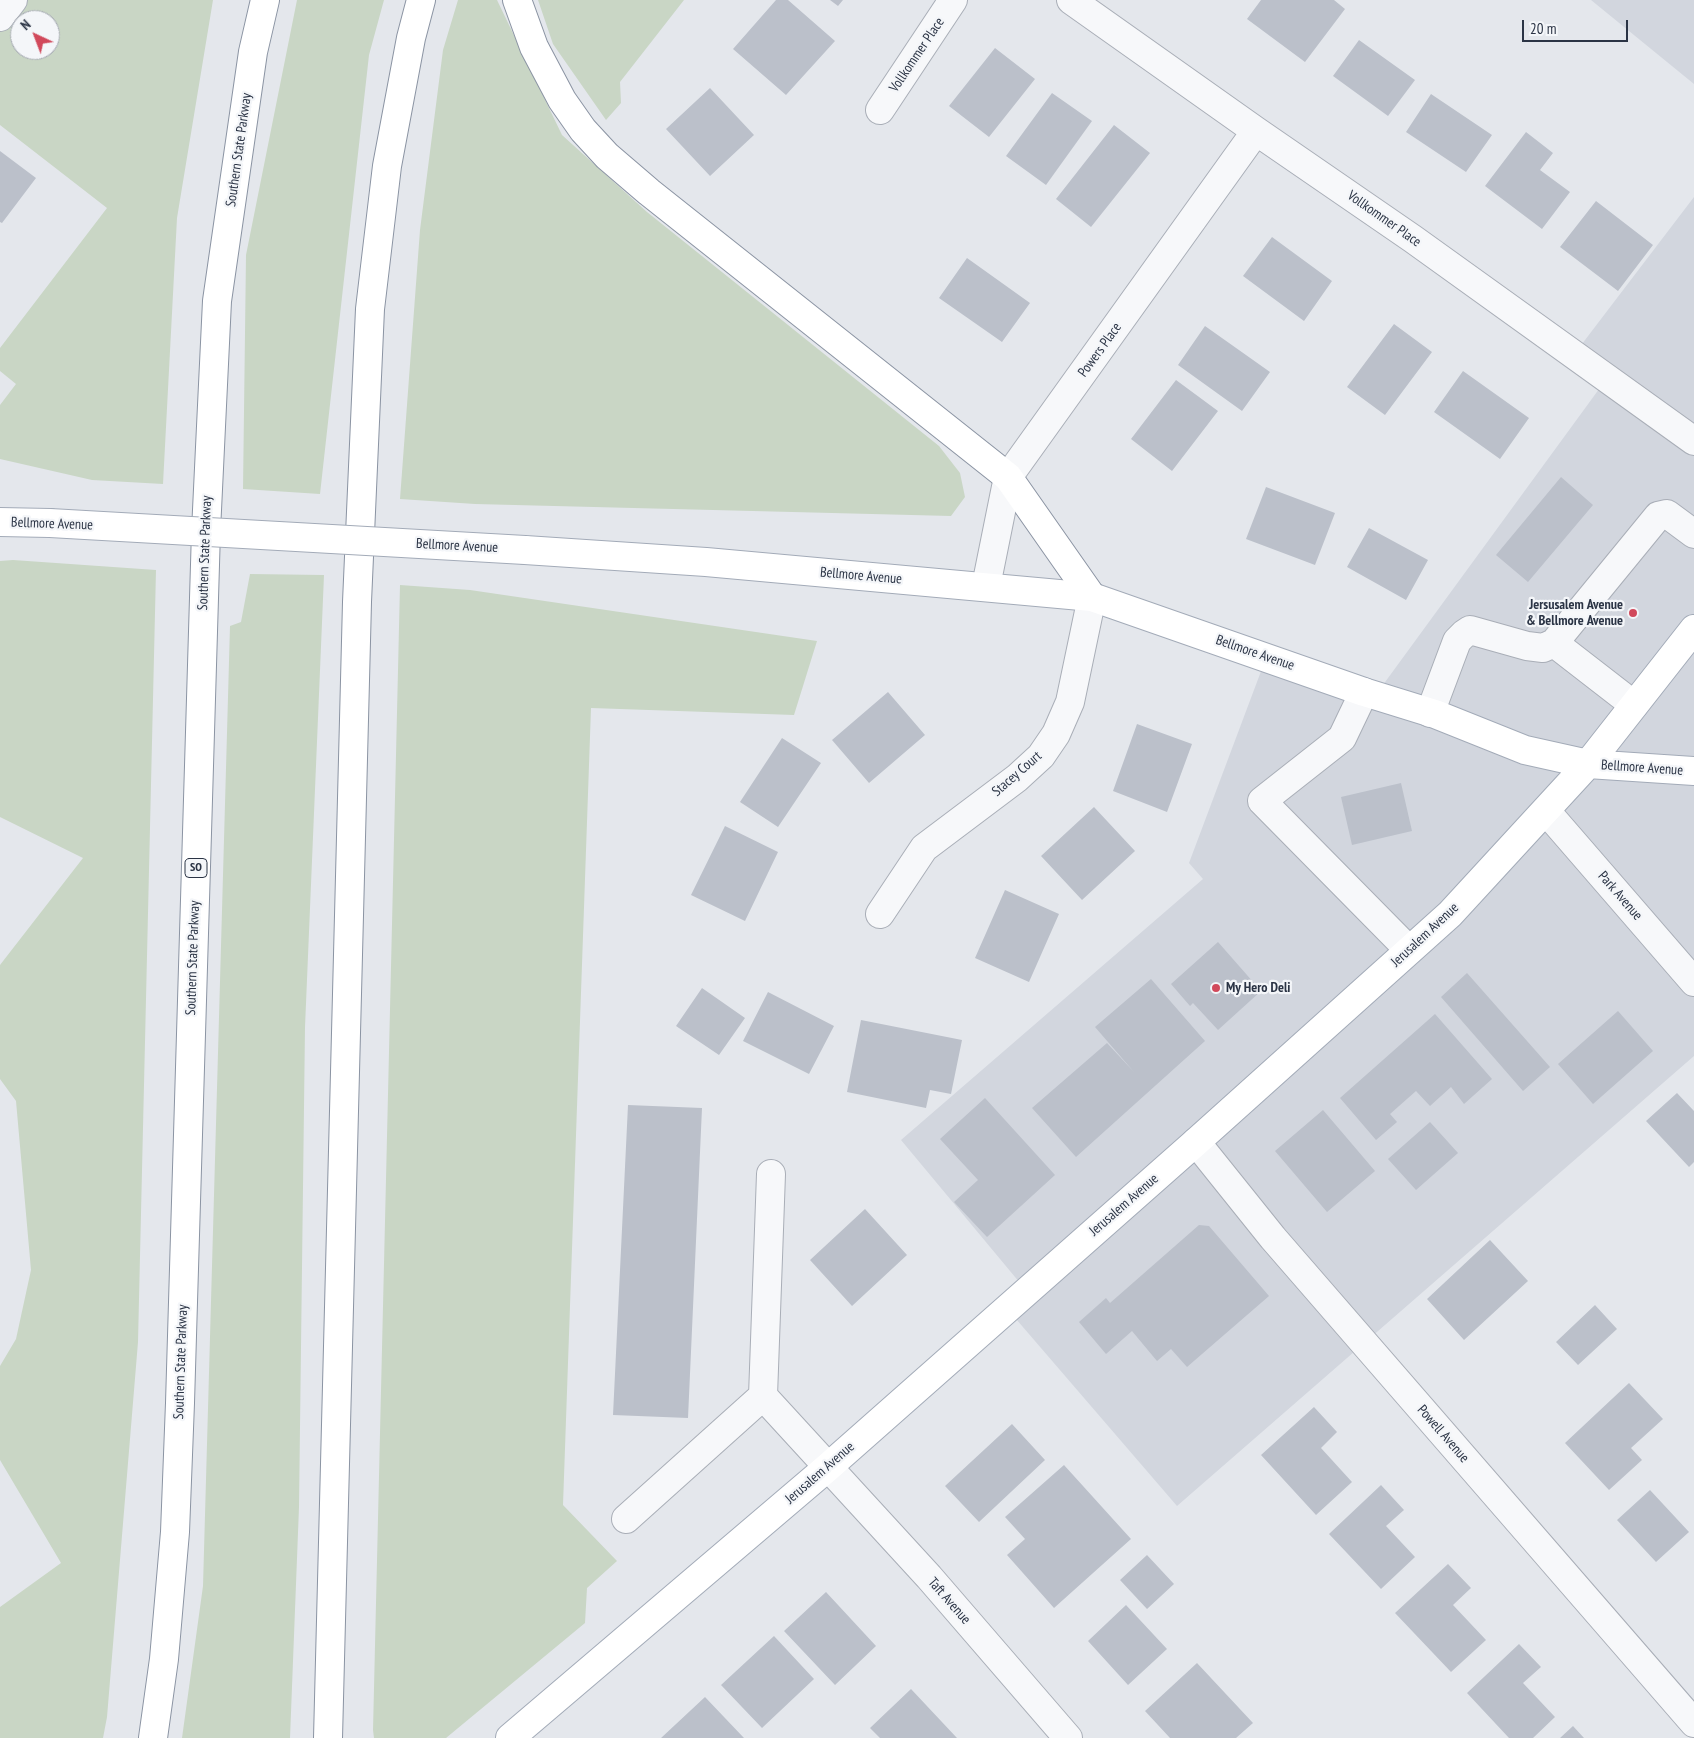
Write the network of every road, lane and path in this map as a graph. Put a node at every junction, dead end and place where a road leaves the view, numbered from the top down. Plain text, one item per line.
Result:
1 (13, 0) edge
2 (265, 0) edge
3 (421, 0) edge
4 (517, 0) edge
5 (953, 0) edge
6 (1071, 0) edge
7 (0, 18) edge
8 (880, 110) dead end
9 (1256, 132) junction
10 (1694, 441) edge
11 (1008, 477) junction
12 (0, 522) edge
13 (1694, 534) edge
14 (986, 586) junction
15 (1092, 597) junction
16 (1694, 629) edge
17 (1554, 643) junction
18 (1364, 692) junction
19 (1634, 705) junction
20 (1430, 713) junction
21 (1588, 764) junction
22 (1694, 771) edge
23 (1546, 811) junction
24 (880, 914) dead end
25 (1409, 950) junction
26 (1694, 982) edge
27 (1196, 1142) junction
28 (771, 1174) dead end
29 (763, 1396) junction
30 (828, 1468) junction
31 (626, 1519) dead end
32 (1694, 1724) edge
33 (519, 1735) edge
34 (328, 1737) edge
35 (153, 1738) edge
36 (1068, 1738) edge

1 - 7 street
2 - 35 main road, Southern State Parkway / SO
3 - 34 main road
4 - 11 main road
5 - 8 street, Vollkommer Place
6 - 9 street, Vollkommer Place
9 - 10 street, Vollkommer Place
9 - 11 street, Powers Place
11 - 14 street, Powers Place
11 - 15 main road
12 - 14 main road, Bellmore Avenue, bridge
13 - 17 street
14 - 15 main road, Bellmore Avenue
15 - 18 main road, Bellmore Avenue
15 - 24 street, Stacey Court
16 - 19 main road, Jerusalem Avenue
17 - 19 street
17 - 20 street
18 - 20 main road, Bellmore Avenue
18 - 25 street
19 - 21 main road, Jerusalem Avenue
20 - 21 main road, Bellmore Avenue
21 - 22 main road, Bellmore Avenue
21 - 23 main road, Jerusalem Avenue
23 - 25 main road, Jerusalem Avenue
23 - 26 street, Park Avenue
25 - 27 main road, Jerusalem Avenue
27 - 30 main road, Jerusalem Avenue
27 - 32 street, Powell Avenue
28 - 29 street
29 - 30 street, Taft Avenue
29 - 31 street
30 - 33 main road, Jerusalem Avenue
30 - 36 street, Taft Avenue

